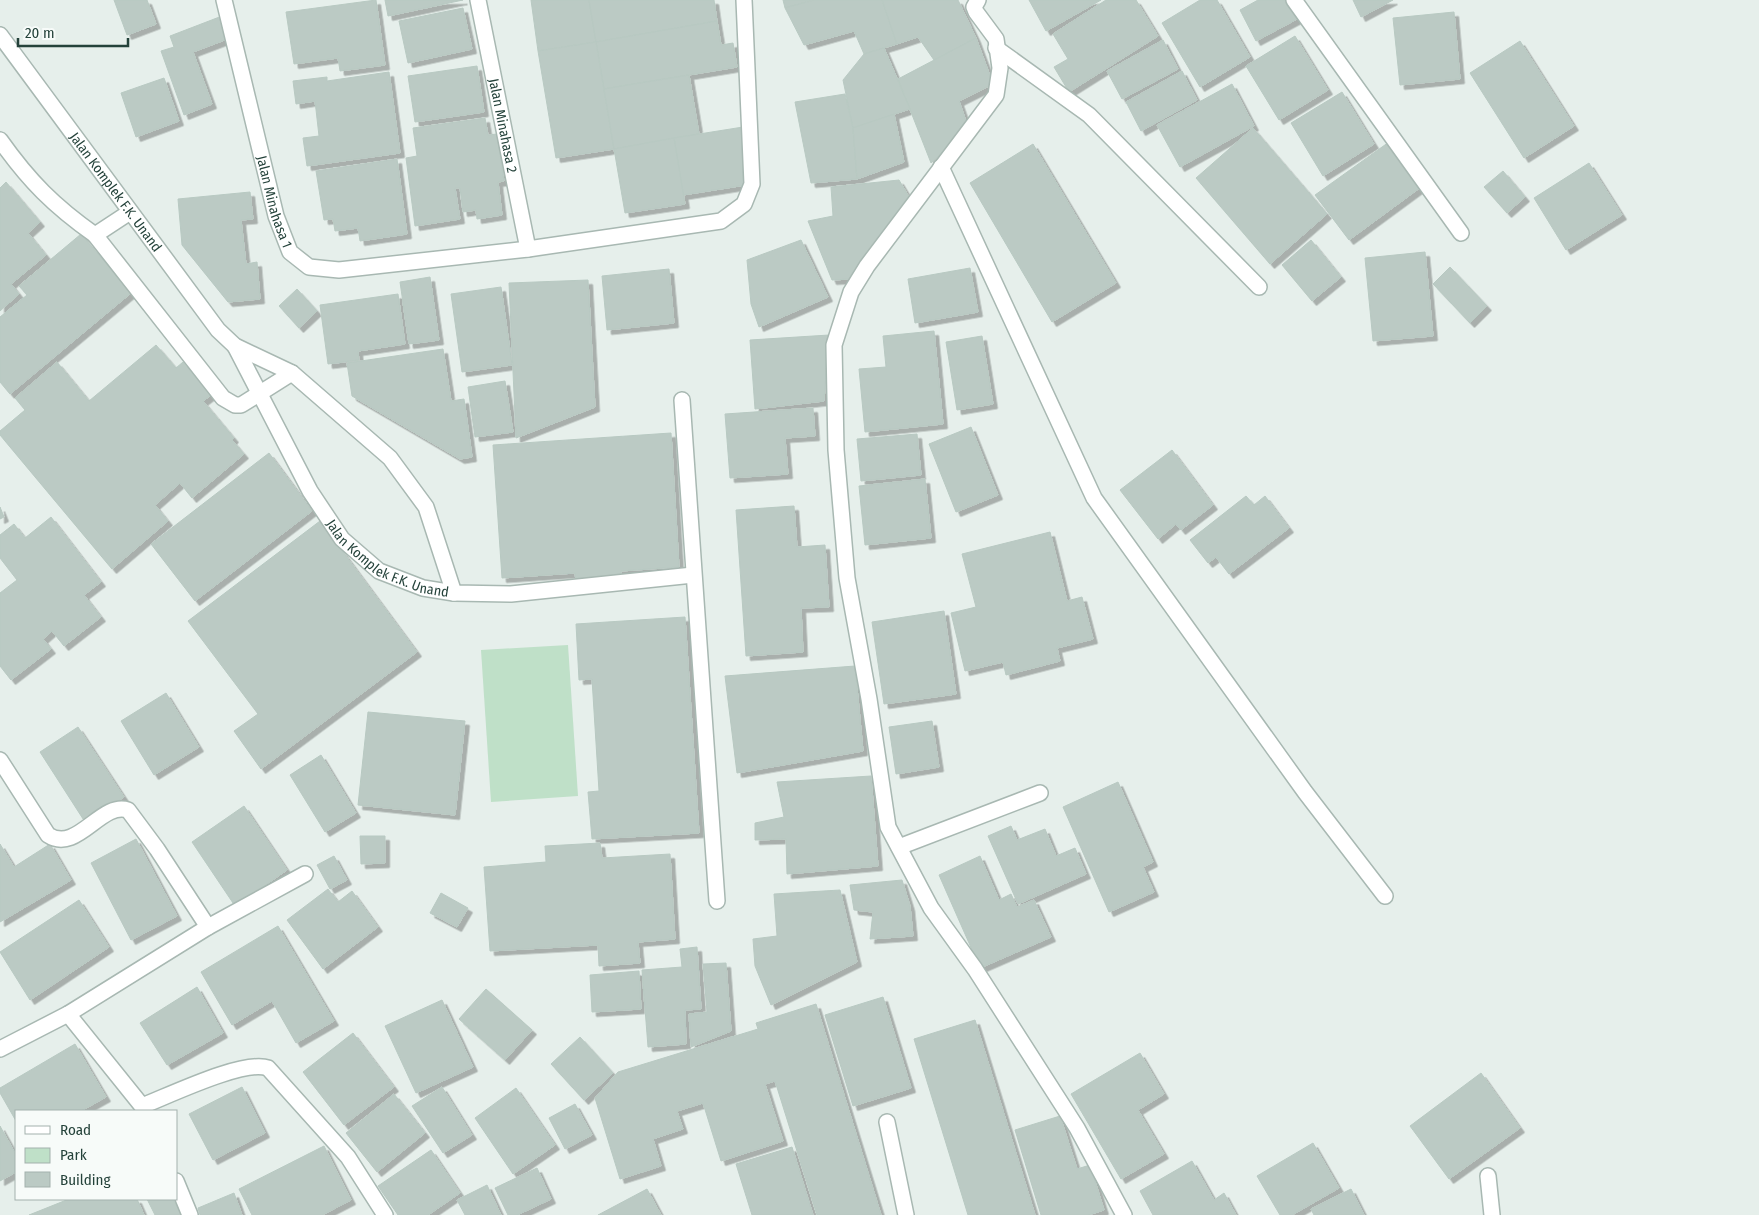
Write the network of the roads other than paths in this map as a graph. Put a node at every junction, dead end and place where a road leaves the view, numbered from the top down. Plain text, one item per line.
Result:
1 (224, 0) edge
2 (478, 0) edge
3 (744, 0) edge
4 (978, 0) edge
5 (1294, 0) edge
6 (0, 35) edge
7 (996, 48) junction
8 (0, 140) edge
9 (941, 167) junction
10 (130, 212) junction
11 (1461, 233) dead end
12 (96, 235) junction
13 (528, 249) junction
14 (1259, 287) dead end
15 (236, 346) junction
16 (292, 374) junction
17 (260, 395) junction
18 (682, 400) dead end
19 (693, 575) junction
20 (454, 593) junction
21 (0, 760) edge
22 (1040, 793) dead end
23 (899, 847) junction
24 (305, 874) dead end
25 (1385, 896) dead end
26 (717, 901) dead end
27 (208, 927) junction
28 (68, 1014) junction
29 (0, 1049) edge
30 (143, 1109) edge
31 (887, 1122) dead end
32 (1488, 1176) dead end
33 (178, 1186) edge
34 (190, 1215) edge
35 (385, 1215) edge
36 (906, 1215) edge
37 (1124, 1215) edge
38 (1492, 1215) edge

1 - 13 street, Jalan Minahasa 1
2 - 13 street, Jalan Minahasa 2
3 - 13 street, Jalan Minahasa 1
4 - 7 street
5 - 11 street
6 - 10 street, Jalan Komplek F.K. Unand
7 - 9 street
7 - 14 street
8 - 12 street
9 - 23 street
9 - 25 street
10 - 12 street
10 - 15 street, Jalan Komplek F.K. Unand
12 - 17 street
15 - 16 street, Jalan Komplek F.K. Unand
15 - 17 street, Jalan Komplek F.K. Unand
16 - 17 street
16 - 20 street, Jalan Komplek F.K. Unand
17 - 20 street, Jalan Komplek F.K. Unand
18 - 19 street
19 - 20 street
19 - 26 street
21 - 27 street
22 - 23 street
23 - 37 street
24 - 27 street
27 - 28 street
28 - 29 street
28 - 30 street
30 - 35 street
31 - 36 street
32 - 38 street
33 - 34 street

